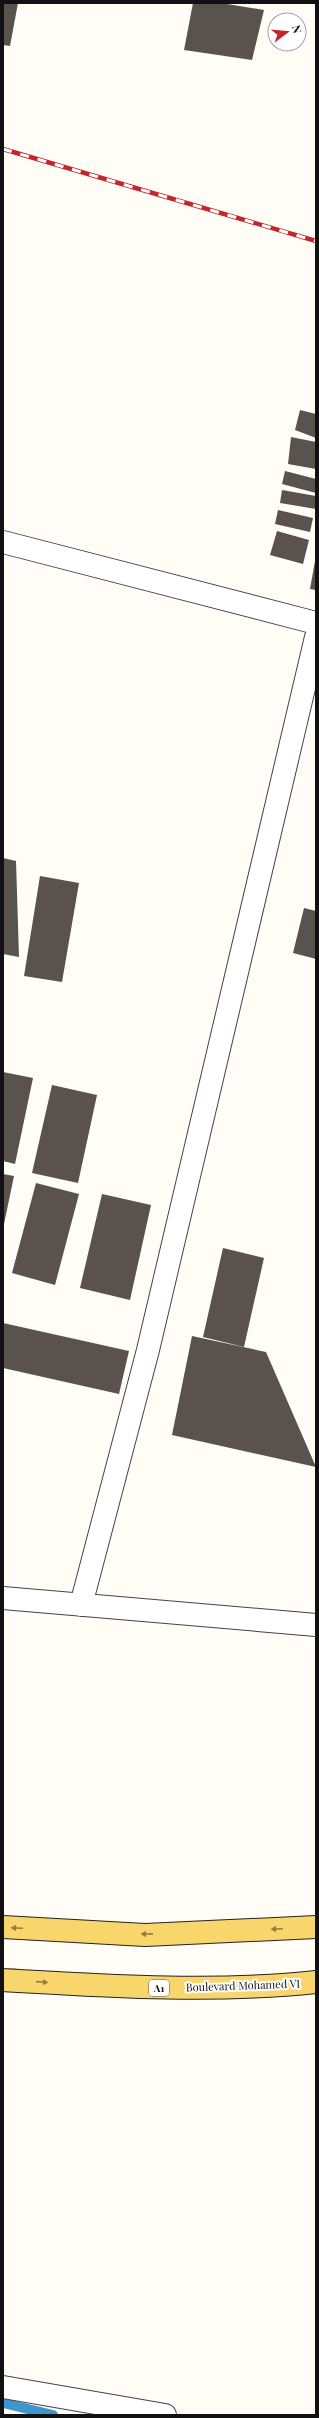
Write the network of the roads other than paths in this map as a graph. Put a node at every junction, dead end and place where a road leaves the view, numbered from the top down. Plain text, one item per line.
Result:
1 (3, 542) edge
2 (316, 623) edge
3 (316, 637) edge
4 (3, 1598) edge
5 (81, 1605) junction
6 (316, 1624) edge
7 (316, 1926) edge
8 (3, 1927) edge
9 (3, 1980) edge
10 (316, 1982) edge
11 (3, 2387) edge
12 (165, 2415) edge

1 - 2 street
3 - 5 street
4 - 5 street
5 - 6 street
7 -> 8 main road
9 -> 10 main road, Boulevard Mohamed VI / A1
11 - 12 street

